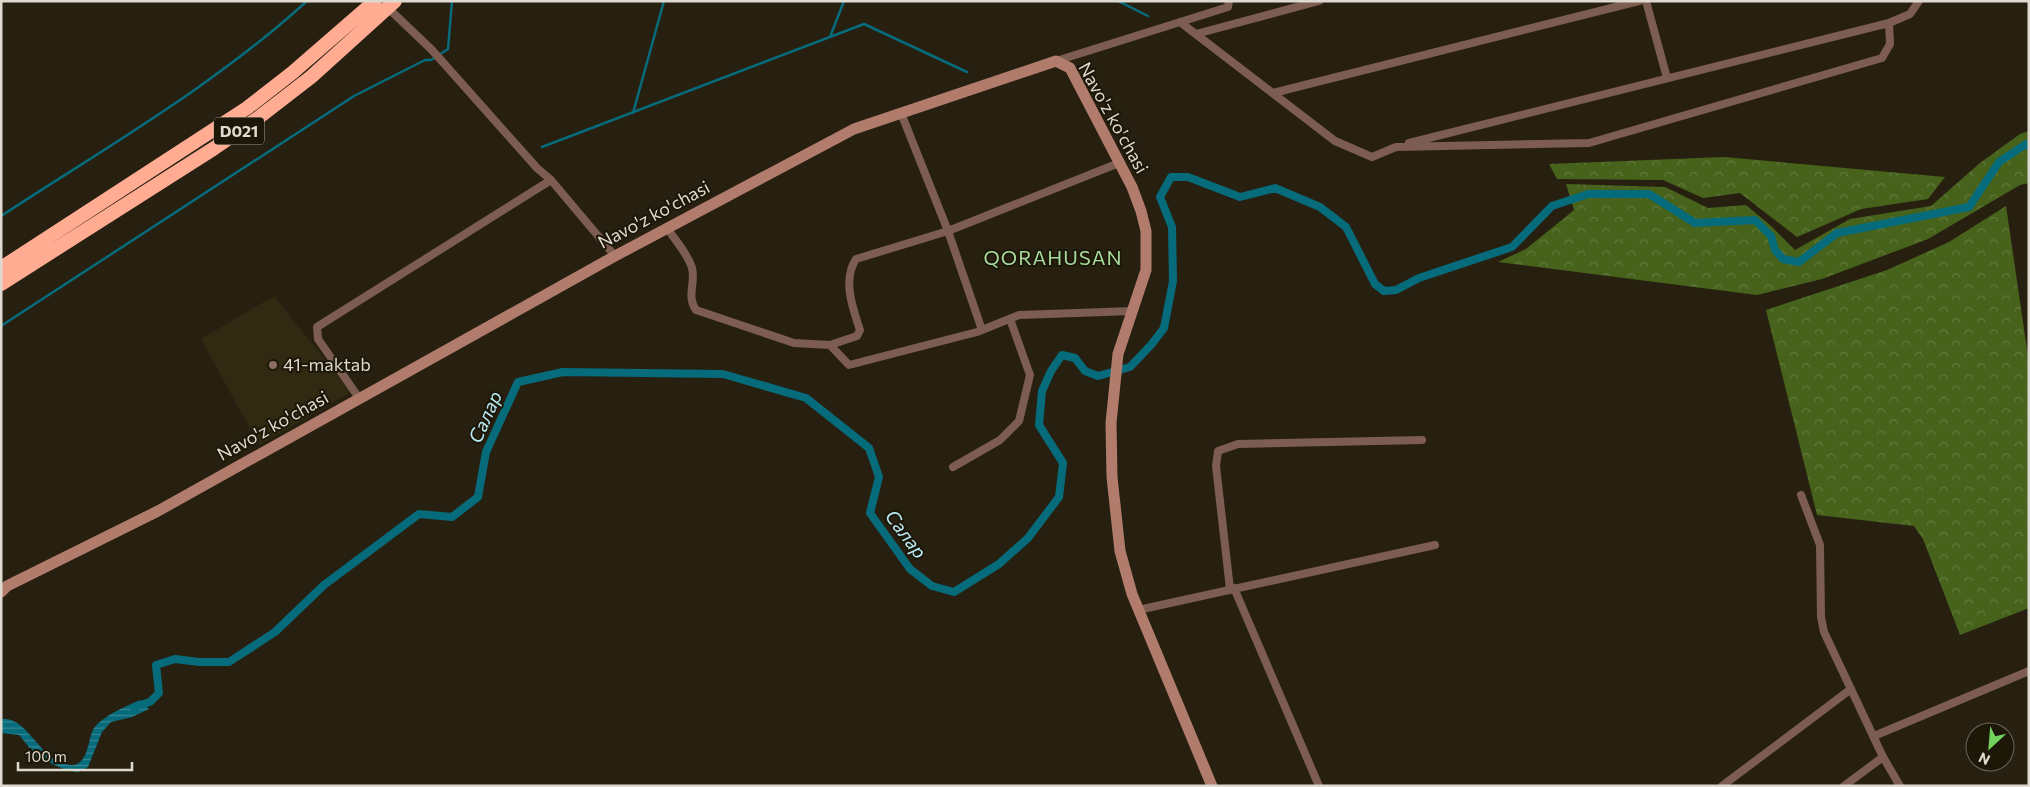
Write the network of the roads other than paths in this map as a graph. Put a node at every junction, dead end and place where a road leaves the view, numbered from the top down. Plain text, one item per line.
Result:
1 (375, 1) edge
2 (1229, 1) edge
3 (1319, 1) edge
4 (1640, 1) edge
5 (1646, 1) edge
6 (1919, 1) edge
7 (391, 5) edge
8 (1180, 22) junction
9 (1889, 23) junction
10 (1196, 34) junction
11 (1077, 55) junction
12 (1056, 61) junction
13 (1070, 68) junction
14 (1667, 78) junction
15 (1273, 93) junction
16 (900, 113) junction
17 (1396, 146) junction
18 (1119, 163) junction
19 (551, 180) junction
20 (667, 228) junction
21 (948, 230) junction
22 (65, 235) junction
23 (615, 256) junction
24 (1, 268) edge
25 (1, 284) edge
26 (1133, 311) junction
27 (1010, 318) junction
28 (982, 330) junction
29 (830, 345) junction
30 (359, 398) junction
31 (1422, 440) dead end
32 (953, 467) dead end
33 (1801, 495) dead end
34 (1435, 545) dead end
35 (1232, 589) junction
36 (1, 592) edge
37 (1138, 610) junction
38 (2029, 671) edge
39 (1851, 689) junction
40 (1874, 736) junction
41 (1883, 757) junction
42 (1212, 786) edge
43 (1319, 786) edge
44 (1722, 786) edge
45 (1844, 786) edge
46 (1900, 786) edge

1 - 22 highway, D021
2 - 8 street
3 - 10 street
4 - 15 street
5 - 14 street
6 - 9 street
7 - 19 street
7 - 22 highway, D021
8 - 10 street
8 - 11 street
9 - 14 street
9 - 17 street
10 - 15 street
11 - 12 street
11 - 13 street
12 - 13 street, Navo'z ko'chasi
12 - 16 street, Navo'z ko'chasi
13 - 18 street, Navo'z ko'chasi
14 - 17 street
15 - 17 street
16 - 20 street, Navo'z ko'chasi
16 - 21 street
18 - 21 street
18 - 26 street, Navo'z ko'chasi
19 - 23 street
19 - 30 street
20 - 23 street, Navo'z ko'chasi
20 - 29 street
21 - 28 street
21 - 29 street
22 - 24 highway, D021
22 - 25 highway, D021
23 - 30 street, Navo'z ko'chasi
26 - 27 street
26 - 37 street, Navo'z ko'chasi
27 - 28 street
27 - 32 street
28 - 29 street
30 - 36 street, Navo'z ko'chasi
31 - 35 street
33 - 39 street
34 - 35 street
35 - 37 street
35 - 43 street
37 - 42 street, Navo'z ko'chasi
38 - 40 street
39 - 40 street
39 - 44 street
40 - 41 street
41 - 45 street
41 - 46 street

